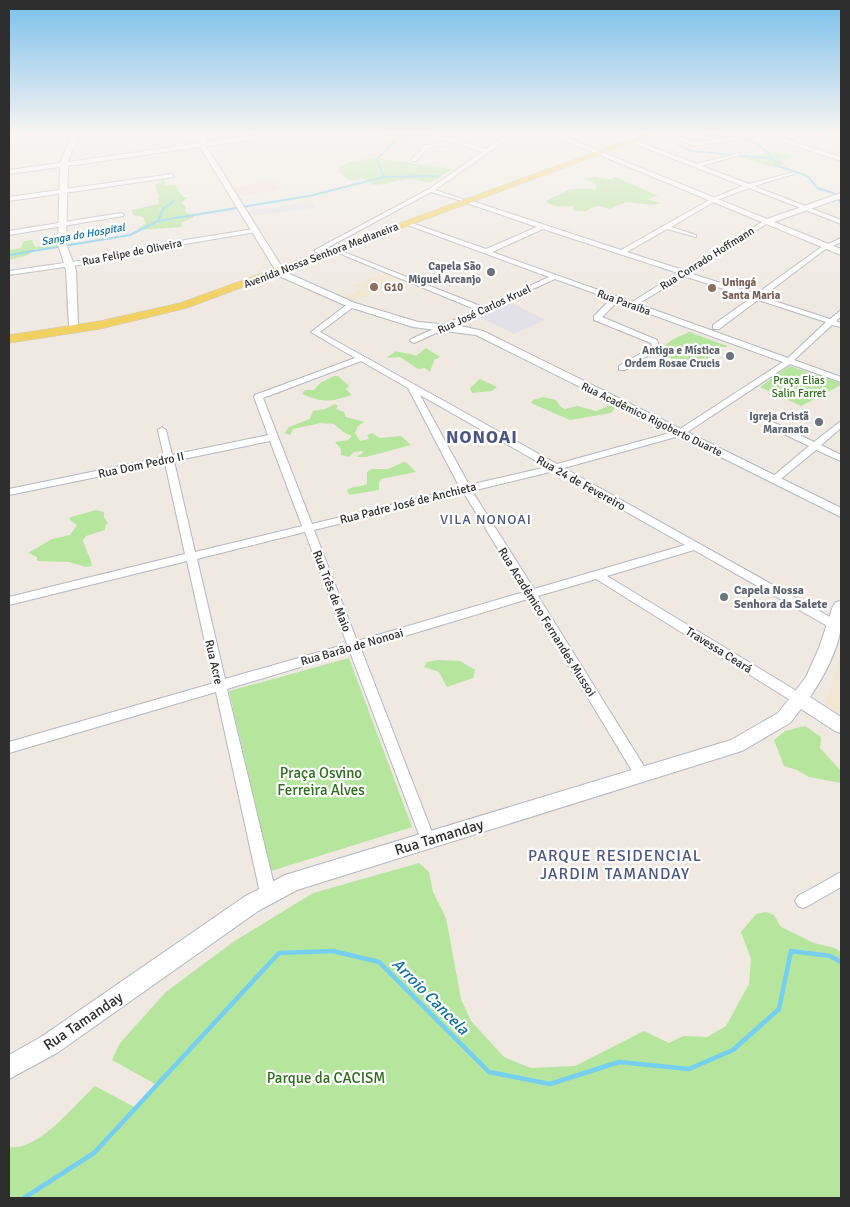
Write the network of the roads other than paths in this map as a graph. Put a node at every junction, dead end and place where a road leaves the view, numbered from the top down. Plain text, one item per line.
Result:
1 (75, 189) edge
2 (229, 189) edge
3 (495, 189) edge
4 (692, 189) edge
5 (740, 189) edge
6 (757, 189) edge
7 (431, 190) joint
8 (63, 191) junction
9 (841, 195) edge
10 (9, 199) edge
11 (715, 199) junction
12 (463, 201) junction
13 (805, 208) junction
14 (121, 215) dead end
15 (768, 221) junction
16 (841, 222) edge
17 (407, 223) junction
18 (63, 224) junction
19 (542, 227) junction
20 (666, 227) junction
21 (254, 231) junction
22 (9, 233) edge
23 (694, 236) dead end
24 (841, 240) edge
25 (828, 245) junction
26 (334, 250) junction
27 (841, 250) edge
28 (317, 251) junction
29 (486, 252) junction
30 (621, 253) junction
31 (70, 264) junction
32 (278, 268) junction
33 (9, 273) edge
34 (682, 273) junction
35 (554, 277) junction
36 (756, 298) junction
37 (616, 299) junction
38 (352, 305) junction
39 (632, 305) junction
40 (482, 310) junction
41 (841, 312) edge
42 (831, 322) junction
43 (463, 323) junction
44 (73, 324) junction
45 (841, 326) edge
46 (445, 327) junction
47 (716, 328) dead end
48 (58, 332) junction
49 (9, 334) edge
50 (9, 339) edge
51 (414, 341) dead end
52 (360, 359) junction
53 (788, 362) junction
54 (622, 368) dead end
55 (841, 380) edge
56 (412, 388) junction
57 (841, 424) edge
58 (772, 425) dead end
59 (162, 430) dead end
60 (680, 433) junction
61 (274, 437) junction
62 (814, 445) junction
63 (841, 458) edge
64 (168, 459) junction
65 (553, 468) junction
66 (774, 480) junction
67 (466, 489) junction
68 (9, 492) edge
69 (841, 513) edge
70 (308, 528) junction
71 (694, 546) junction
72 (191, 556) junction
73 (598, 575) junction
74 (531, 594) junction
75 (9, 601) edge
76 (841, 606) edge
77 (835, 625) junction
78 (354, 646) junction
79 (220, 686) junction
80 (799, 699) junction
81 (841, 726) edge
82 (9, 748) edge
83 (642, 775) junction
84 (428, 840) junction
85 (841, 879) edge
86 (268, 893) junction
87 (803, 901) dead end
88 (9, 1068) edge

1 - 8 street
2 - 21 street
3 - 12 main road, Avenida Nossa Senhora Medianeira
4 - 11 street
5 - 11 street
6 - 13 street
7 - 12 street
7 - 28 street
8 - 10 street
8 - 18 street
9 - 13 street, Rua Conrado Hoffmann
11 - 15 street
11 - 20 street
12 - 17 main road, Avenida Nossa Senhora Medianeira
12 - 19 street
12 - 28 main road, Avenida Nossa Senhora Medianeira
13 - 15 street, Rua Conrado Hoffmann
13 - 16 street
14 - 18 street
15 - 25 street
15 - 34 street, Rua Conrado Hoffmann
17 - 26 main road, Avenida Nossa Senhora Medianeira
17 - 29 street, Rua Paraíba
18 - 22 street
18 - 31 street
19 - 29 street
19 - 30 street
20 - 23 street
20 - 30 street
21 - 31 street, Rua Felipe de Oliveira
21 - 32 street
24 - 25 street
25 - 27 street
25 - 36 street
26 - 32 main road, Avenida Nossa Senhora Medianeira
26 - 40 street
28 - 32 main road, Avenida Nossa Senhora Medianeira
29 - 35 street, Rua Paraíba
30 - 34 street
31 - 33 street, Rua Felipe de Oliveira
31 - 44 street
32 - 38 street, Rua Acadêmico Rigoberto Duarte
32 - 44 main road, Avenida Nossa Senhora Medianeira
32 - 48 main road, Avenida Nossa Senhora Medianeira
34 - 36 street
34 - 39 street, Rua Conrado Hoffmann
35 - 37 street, Rua Paraíba
35 - 40 street, Rua José Carlos Kruel
36 - 42 street
36 - 47 street
37 - 39 street, Rua Paraíba
37 - 54 street
38 - 46 street, Rua Acadêmico Rigoberto Duarte
38 - 52 street, Rua 24 de Fevereiro
39 - 53 street, Rua Paraíba
40 - 43 street, Rua José Carlos Kruel
41 - 42 street, Rua Padre José de Anchieta
42 - 45 street
42 - 53 street, Rua Padre José de Anchieta
43 - 46 street, Rua Acadêmico Rigoberto Duarte
43 - 60 street, Rua Acadêmico Rigoberto Duarte
44 - 48 main road
44 - 49 main road, Avenida Nossa Senhora Medianeira
46 - 51 street, Rua José Carlos Kruel
48 - 50 main road, Avenida Nossa Senhora Medianeira
52 - 56 street, Rua 24 de Fevereiro
52 - 61 street, Rua Três de Maio
53 - 55 street, Rua Paraíba
53 - 60 street, Rua Padre José de Anchieta
56 - 65 street, Rua 24 de Fevereiro
56 - 67 street, Rua Acadêmico Fernandes Mussoi
57 - 62 street
58 - 62 street
59 - 64 street, Rua Acre
60 - 65 street, Rua Padre José de Anchieta
60 - 66 street, Rua Acadêmico Rigoberto Duarte
61 - 64 street, Rua Dom Pedro II
61 - 70 street, Rua Três de Maio
62 - 63 street
62 - 66 street
64 - 68 street, Rua Dom Pedro II
64 - 72 street, Rua Acre
65 - 67 street, Rua Padre José de Anchieta
65 - 71 street, Rua 24 de Fevereiro
66 - 69 street, Rua Acadêmico Rigoberto Duarte
67 - 70 street, Rua Padre José de Anchieta
67 - 74 street, Rua Acadêmico Fernandes Mussoi
70 - 72 street, Rua Padre José de Anchieta
70 - 78 street, Rua Três de Maio
71 - 73 street, Rua Barão de Nonoai
71 - 77 street, Rua 24 de Fevereiro
72 - 75 street, Rua Padre José de Anchieta
72 - 79 street, Rua Acre
73 - 74 street, Rua Barão de Nonoai
73 - 80 street, Travessa Ceará
74 - 78 street, Rua Barão de Nonoai
74 - 83 street, Rua Acadêmico Fernandes Mussoi
76 - 77 street, Rua Tamanday
77 - 80 street, Rua Tamanday
78 - 79 street, Rua Barão de Nonoai
78 - 84 street, Rua Três de Maio
79 - 82 street, Rua Barão de Nonoai
79 - 86 street, Rua Acre
80 - 81 street, Travessa Ceará
80 - 83 street, Rua Tamanday
83 - 84 street, Rua Tamanday
84 - 86 street, Rua Tamanday
85 - 87 street
86 - 88 street, Rua Tamanday

